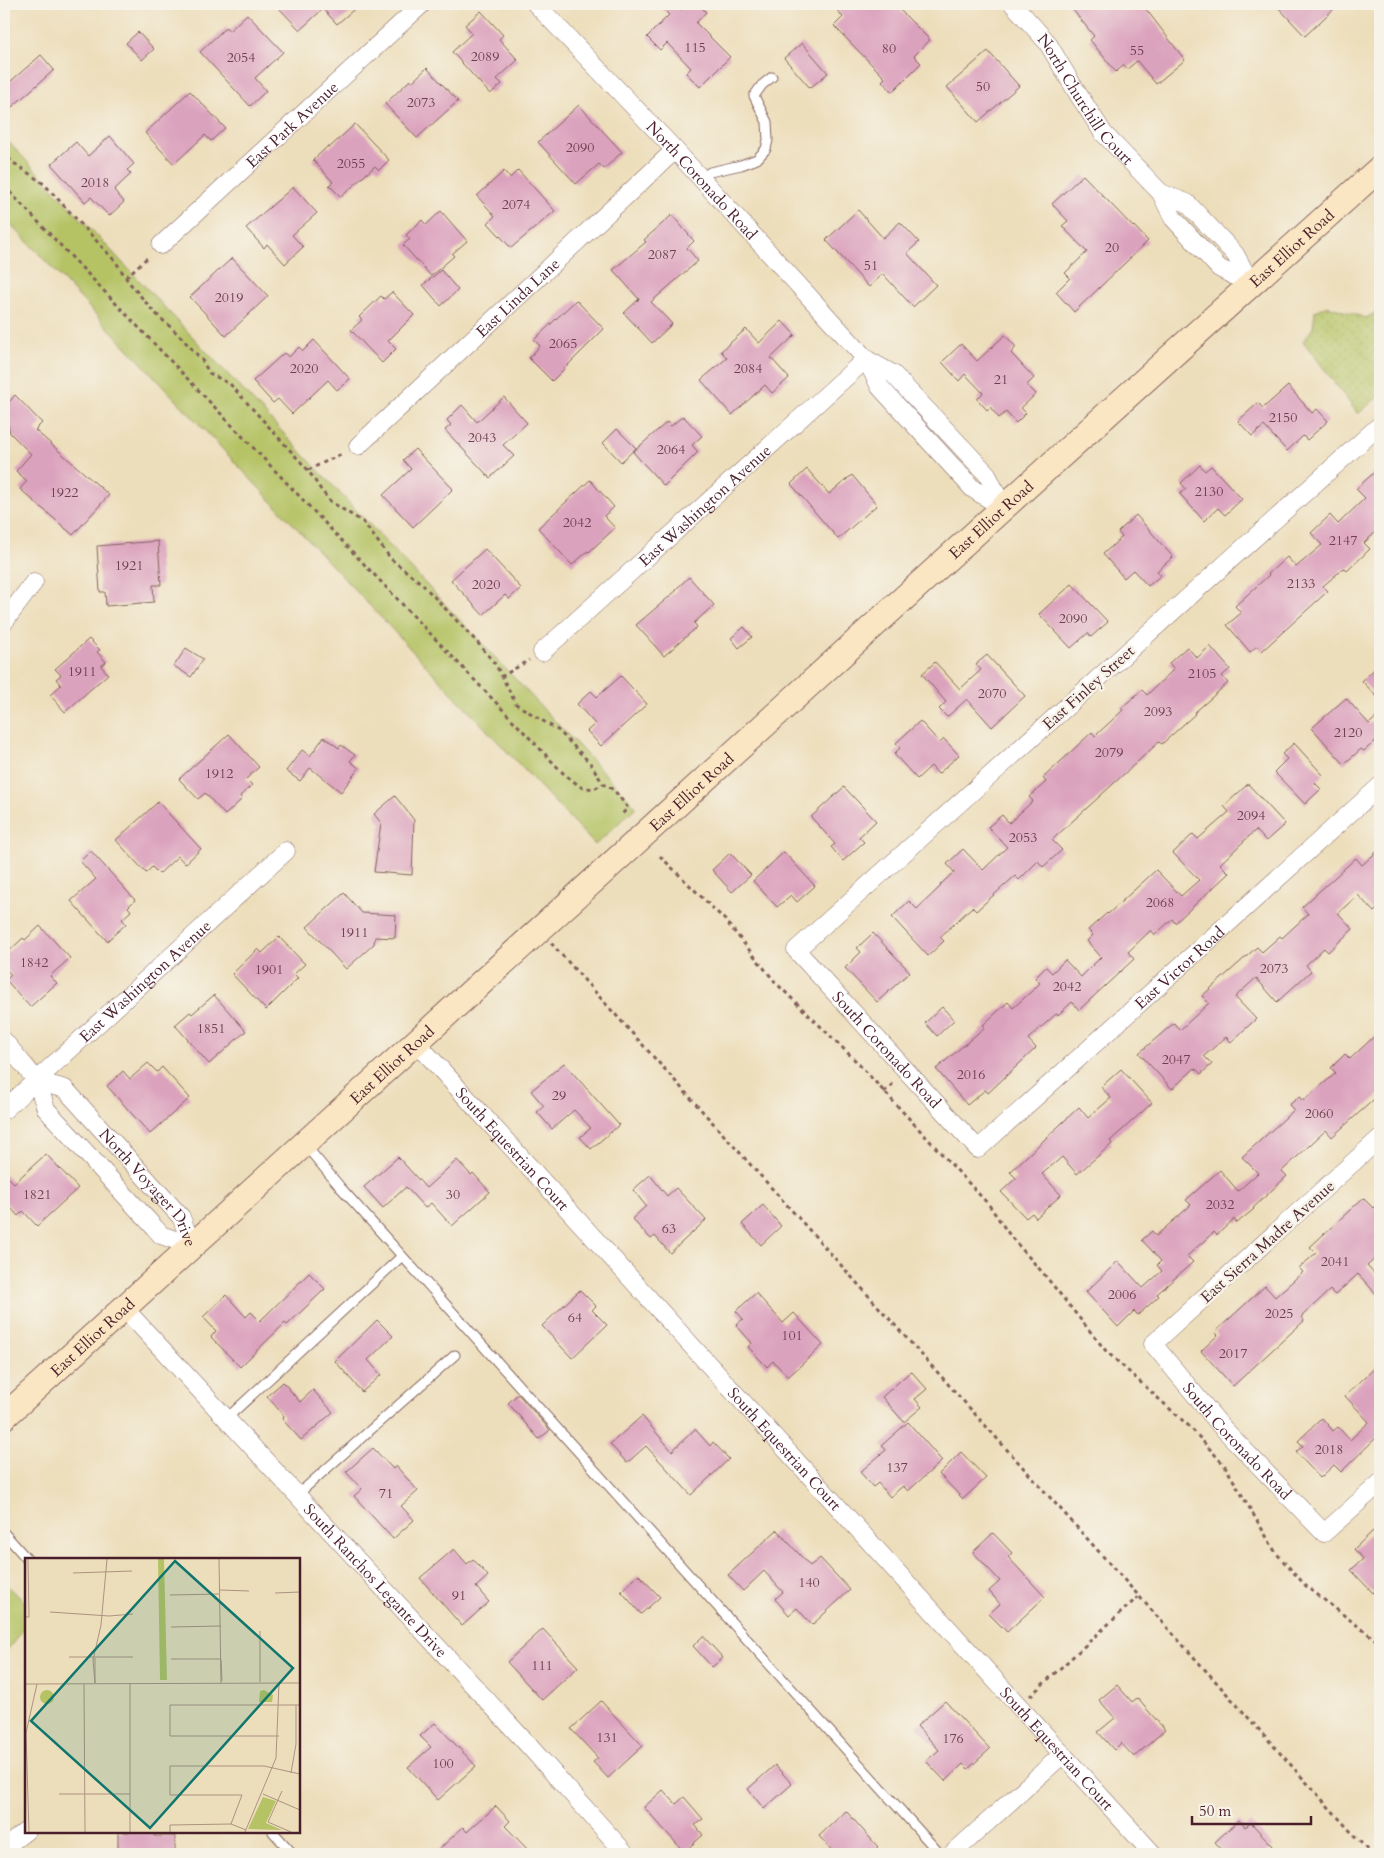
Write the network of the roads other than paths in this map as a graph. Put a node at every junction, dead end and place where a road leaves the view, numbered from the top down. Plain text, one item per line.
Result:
1 (422, 4) edge
2 (536, 4) edge
3 (1013, 4) edge
4 (772, 77) dead end
5 (675, 150) junction
6 (1377, 176) edge
7 (701, 178) junction
8 (162, 245) road end
9 (1252, 285) junction
10 (866, 359) junction
11 (1380, 424) edge
12 (358, 446) road end
13 (1003, 508) junction
14 (34, 582) dead end
15 (4, 622) edge
16 (542, 652) road end
17 (1380, 786) edge
18 (286, 851) dead end
19 (796, 950) joint
20 (4, 1041) edge
21 (416, 1042) junction
22 (37, 1080) junction
23 (4, 1110) edge
24 (1380, 1138) edge
25 (304, 1144) junction
26 (978, 1149) joint
27 (192, 1246) junction
28 (402, 1256) junction
29 (124, 1308) junction
30 (1154, 1344) joint
31 (455, 1355) dead end
32 (4, 1417) edge
33 (226, 1419) junction
34 (1380, 1483) edge
35 (297, 1495) junction
36 (4, 1533) edge
37 (26, 1558) edge
38 (1063, 1754) junction
39 (25, 1833) edge
40 (273, 1833) edge
41 (4, 1848) edge
42 (293, 1854) edge
43 (626, 1854) edge
44 (940, 1854) edge
45 (952, 1854) edge
46 (1153, 1854) edge

1 - 8 street, East Park Avenue
2 - 5 street, North Coronado Road
3 - 9 street, North Churchill Court
4 - 7 lane
5 - 7 street, North Coronado Road
5 - 12 street, East Linda Lane
6 - 9 main road, East Elliot Road
7 - 10 street, North Coronado Road
9 - 13 main road, East Elliot Road
10 - 13 street, North Coronado Road
10 - 16 street, East Washington Avenue
11 - 19 street, East Finley Street
13 - 21 main road, East Elliot Road
14 - 15 street
17 - 26 street, East Victor Road
18 - 22 street, East Washington Avenue
19 - 26 street, South Coronado Road
20 - 22 street, North Voyager Drive
21 - 25 main road, East Elliot Road
21 - 38 street, South Equestrian Court
22 - 23 street, East Washington Avenue
22 - 27 street, North Voyager Drive
22 - 27 street, North Voyager Drive
24 - 30 street, East Sierra Madre Avenue
25 - 27 main road, East Elliot Road
25 - 28 lane
27 - 29 main road, East Elliot Road
28 - 33 lane
28 - 44 lane
29 - 32 main road, East Elliot Road
29 - 33 street, South Ranchos Legante Drive
30 - 34 street, South Coronado Road
31 - 35 lane
33 - 35 street, South Ranchos Legante Drive
35 - 43 street, South Ranchos Legante Drive
36 - 37 lane
38 - 45 street
38 - 46 street, South Equestrian Court
39 - 41 street
40 - 42 lane

